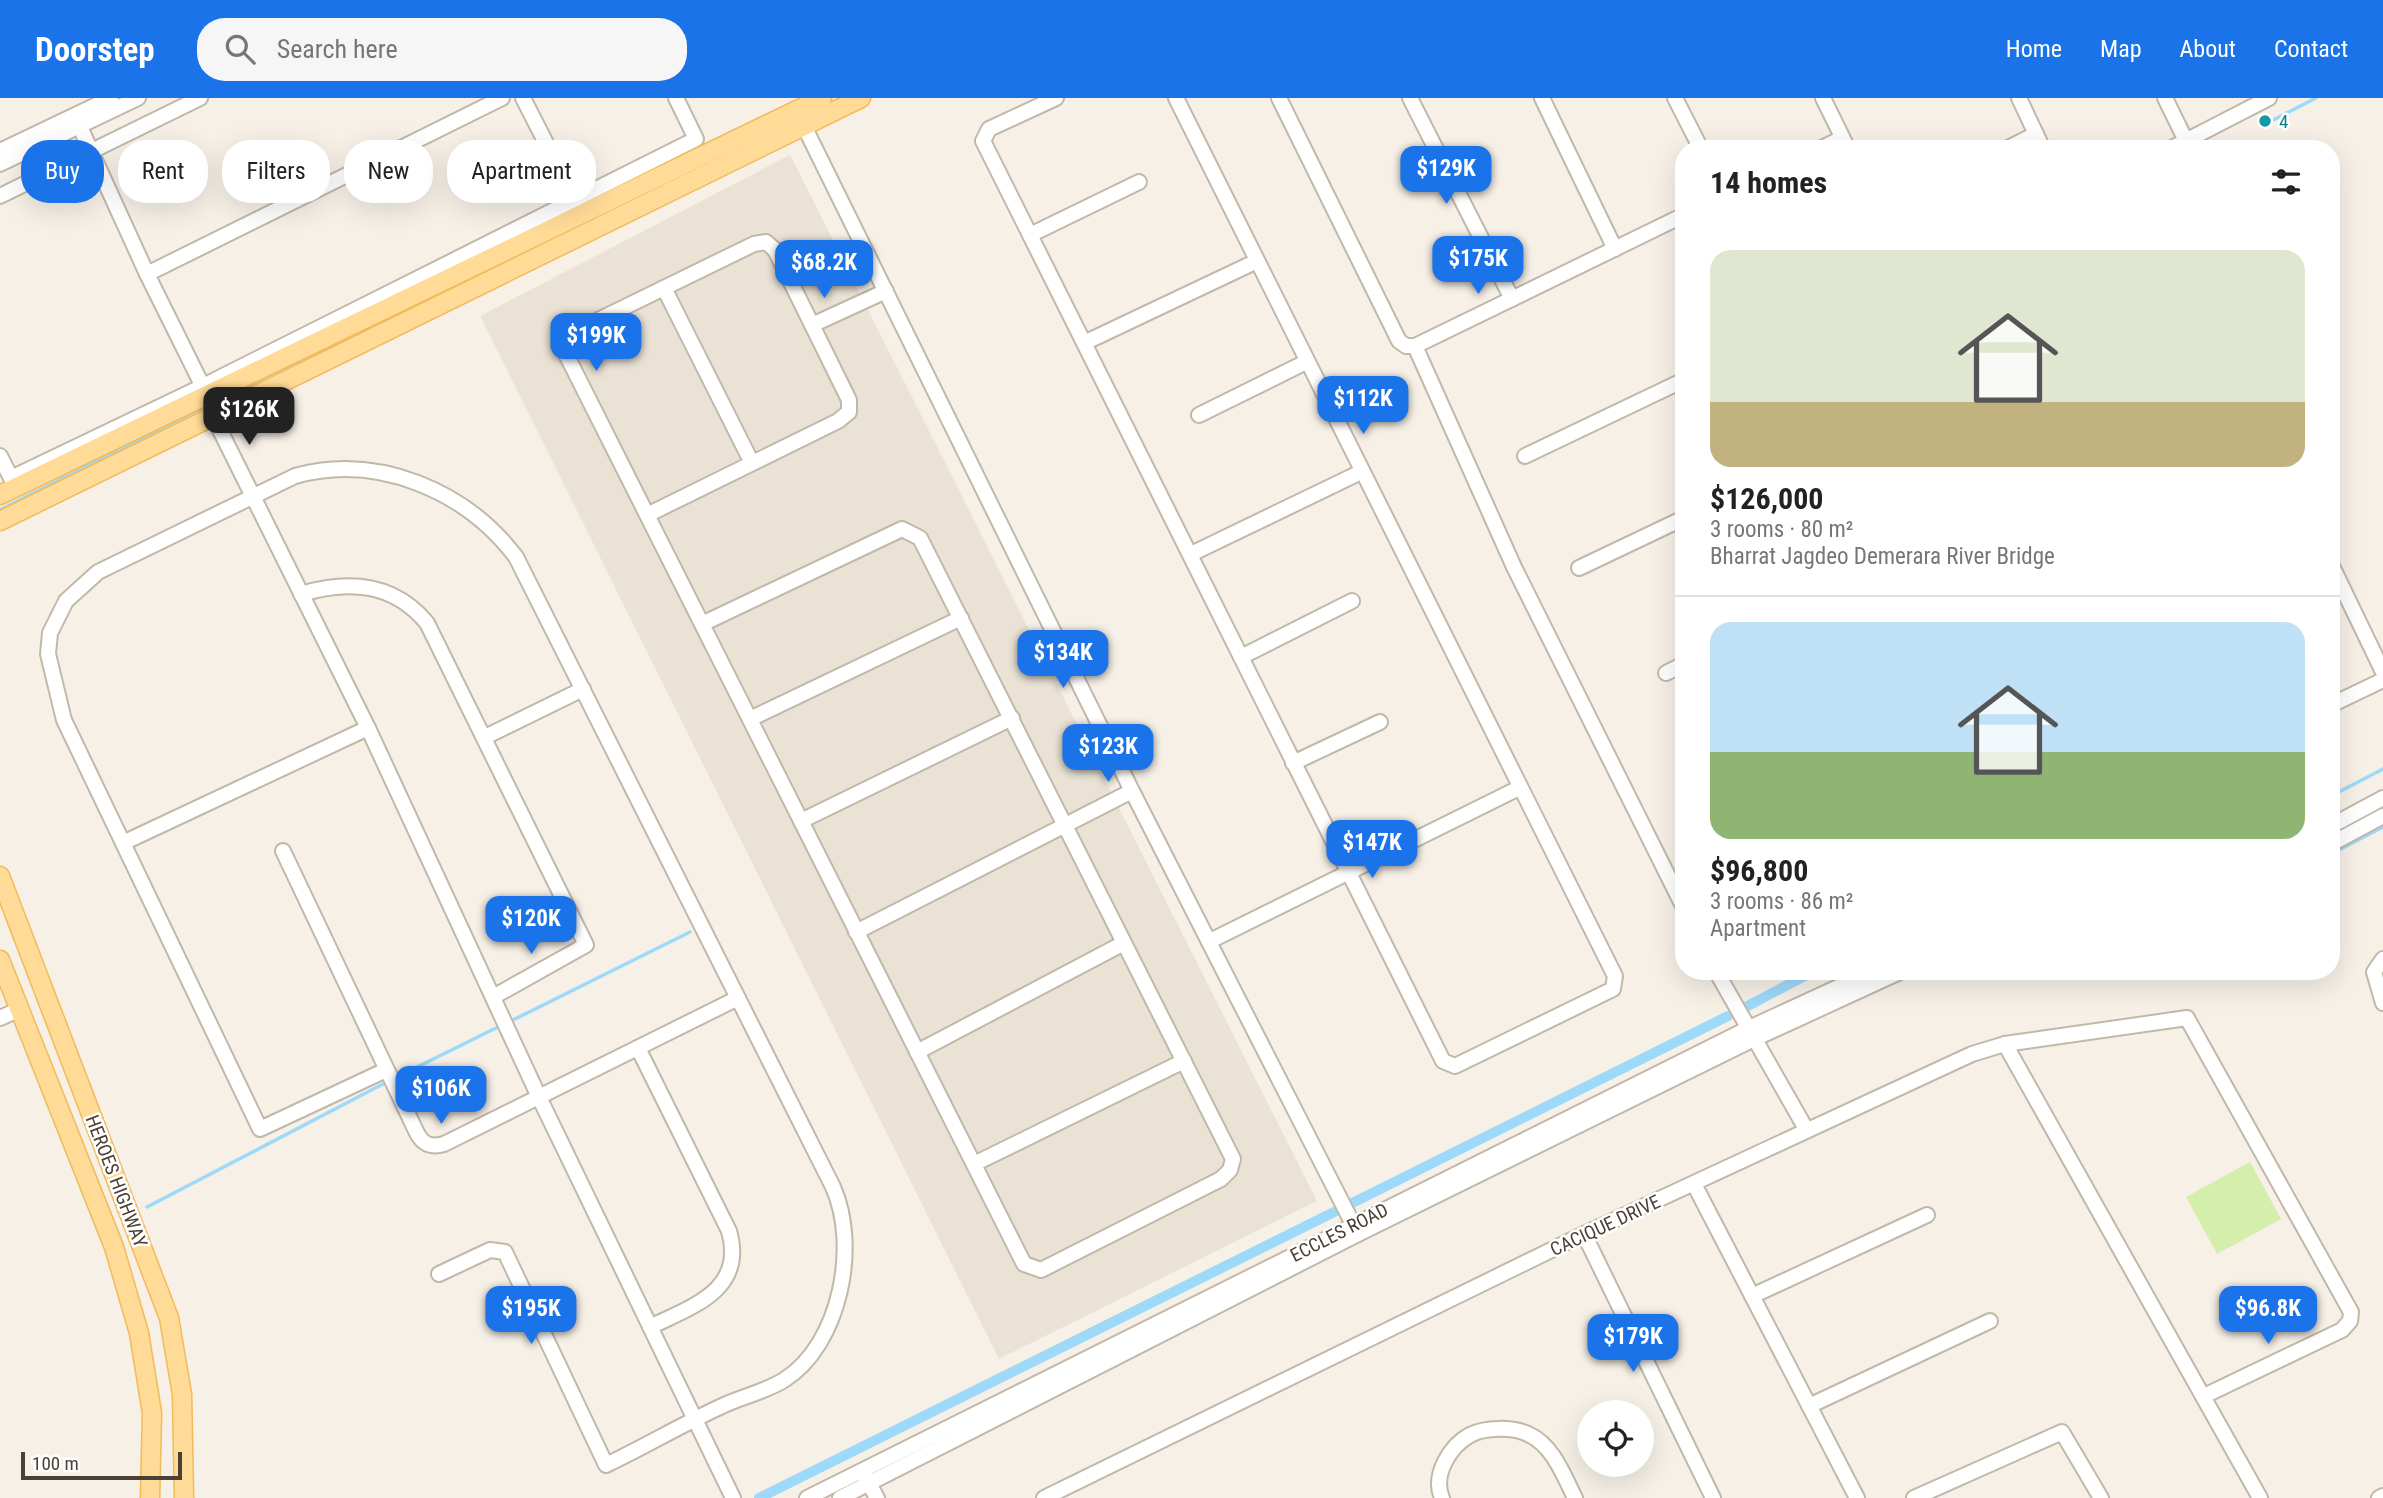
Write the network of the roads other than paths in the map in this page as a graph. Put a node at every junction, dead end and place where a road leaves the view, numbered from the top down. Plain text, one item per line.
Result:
1 (111, 98) edge
2 (138, 98) edge
3 (200, 98) edge
4 (502, 98) edge
5 (523, 98) edge
6 (676, 98) edge
7 (822, 98) edge
8 (862, 98) edge
9 (1056, 98) edge
10 (1176, 98) edge
11 (1279, 98) edge
12 (1410, 98) edge
13 (1542, 98) edge
14 (1675, 98) edge
15 (1823, 98) edge
16 (2019, 98) edge
17 (2165, 98) edge
18 (2269, 98) edge
19 (796, 110) edge
20 (77, 121) junction
21 (2036, 134) junction
22 (86, 140) edge
23 (544, 140) edge
24 (1696, 140) edge
25 (1844, 140) edge
26 (2024, 140) edge
27 (2039, 140) edge
28 (2186, 140) edge
29 (2188, 140) edge
30 (104, 145) edge
31 (0, 151) edge
32 (0, 164) edge
33 (104, 180) edge
34 (1139, 182) dead end
35 (21, 186) edge
36 (596, 189) edge
37 (0, 196) edge
38 (569, 203) edge
39 (1675, 219) edge
40 (1030, 235) junction
41 (1615, 248) junction
42 (1257, 261) junction
43 (147, 274) junction
44 (664, 288) junction
45 (887, 291) junction
46 (1512, 299) junction
47 (812, 325) junction
48 (1084, 343) junction
49 (1415, 346) junction
50 (1306, 362) junction
51 (1675, 385) edge
52 (205, 390) junction
53 (1199, 415) dead end
54 (213, 416) junction
55 (0, 456) edge
56 (1525, 456) dead end
57 (752, 463) junction
58 (1361, 472) junction
59 (0, 495) edge
60 (254, 495) junction
61 (647, 515) junction
62 (0, 521) edge
63 (1675, 522) edge
64 (1191, 554) junction
65 (1579, 568) dead end
66 (2340, 583) edge
67 (301, 594) junction
68 (1352, 601) dead end
69 (961, 618) junction
70 (702, 624) junction
71 (1241, 657) junction
72 (1675, 668) edge
73 (2383, 672) edge
74 (1666, 673) dead end
75 (2383, 680) edge
76 (583, 689) junction
77 (2340, 701) edge
78 (1012, 718) junction
79 (750, 719) junction
80 (1380, 722) dead end
81 (368, 728) junction
82 (485, 737) junction
83 (1293, 762) junction
84 (1519, 788) junction
85 (1132, 791) junction
86 (2383, 798) edge
87 (2383, 816) edge
88 (801, 821) junction
89 (2340, 822) edge
90 (1066, 825) junction
91 (2340, 839) edge
92 (125, 842) junction
93 (283, 851) dead end
94 (1348, 873) junction
95 (0, 876) edge
96 (1675, 890) edge
97 (856, 932) junction
98 (1210, 941) junction
99 (1122, 944) junction
100 (2383, 959) edge
101 (0, 960) edge
102 (1721, 980) edge
103 (1855, 980) edge
104 (1880, 980) edge
105 (493, 997) junction
106 (738, 998) junction
107 (2383, 1003) edge
108 (20, 1009) junction
109 (0, 1018) edge
110 (1749, 1034) junction
111 (2006, 1044) junction
112 (638, 1048) junction
113 (917, 1052) junction
114 (1184, 1061) junction
115 (386, 1070) junction
116 (539, 1097) junction
117 (1806, 1129) junction
118 (974, 1164) junction
119 (1694, 1184) junction
120 (1927, 1215) dead end
121 (1355, 1230) junction
122 (1584, 1234) junction
123 (439, 1274) dead end
124 (1752, 1296) junction
125 (1990, 1321) dead end
126 (650, 1327) junction
127 (2204, 1396) junction
128 (1809, 1406) junction
129 (697, 1420) junction
130 (866, 1478) junction
131 (150, 1498) edge
132 (184, 1498) edge
133 (733, 1498) edge
134 (807, 1498) edge
135 (841, 1498) edge
136 (877, 1498) edge
137 (1044, 1498) edge
138 (1441, 1498) edge
139 (1576, 1498) edge
140 (1713, 1498) edge
141 (1857, 1498) edge
142 (1914, 1498) edge
143 (2101, 1498) edge
144 (2260, 1498) edge

1 - 20 street
2 - 20 street
3 - 30 street
4 - 43 street
5 - 23 street
6 - 36 street
7 - 19 main road
8 - 19 main road
9 - 40 street
10 - 42 street
11 - 49 street
12 - 46 street
13 - 41 street
14 - 24 street
15 - 25 street
16 - 21 street
17 - 28 street
18 - 29 street
19 - 45 street
19 - 52 main road
19 - 54 main road
20 - 22 street
20 - 31 street
20 - 32 street
21 - 26 street
21 - 27 street
33 - 43 street
34 - 40 street
35 - 37 street
38 - 52 street
39 - 41 street
40 - 48 street
41 - 46 street
42 - 48 street
42 - 50 street
43 - 52 street
44 - 47 street
44 - 57 street
44 - 61 street
45 - 47 street
45 - 85 street
46 - 49 street
47 - 57 street
48 - 64 street
49 - 96 street
50 - 53 street
50 - 58 street
51 - 56 street
52 - 55 street
52 - 59 main road
54 - 60 street
54 - 62 main road
57 - 61 street
58 - 64 street
58 - 84 street
60 - 67 street
60 - 76 street
60 - 92 street
61 - 70 street
63 - 65 street
64 - 71 street
66 - 73 street
67 - 81 street
67 - 82 street
68 - 71 street
69 - 70 street
69 - 78 street
69 - 79 street
70 - 79 street
71 - 83 street
72 - 74 street
75 - 77 street
76 - 82 street
76 - 106 street
78 - 88 street
78 - 90 street
79 - 88 street
80 - 83 street
81 - 92 street
81 - 105 street
82 - 105 street
83 - 94 street
84 - 94 street
84 - 94 street
85 - 90 street
85 - 98 street
86 - 89 street
87 - 91 street
88 - 97 street
90 - 97 street
90 - 99 street
92 - 115 street
93 - 115 street
94 - 98 street
95 - 132 main road, HEROES HIGHWAY
97 - 113 street
98 - 121 street
99 - 113 street
99 - 114 street
100 - 107 street
101 - 108 main road, HEROES HIGHWAY
102 - 110 street
103 - 110 street, ECCLES ROAD
104 - 110 street, ECCLES ROAD
105 - 116 street
106 - 112 street
106 - 129 street
108 - 109 street
108 - 131 main road, HEROES HIGHWAY
110 - 117 street
110 - 121 street, ECCLES ROAD
111 - 117 street, CACIQUE DRIVE
111 - 127 street
111 - 127 street, CACIQUE DRIVE
112 - 116 street
112 - 126 street
113 - 118 street
114 - 118 street
114 - 118 street
115 - 116 street
116 - 126 street
117 - 119 street, CACIQUE DRIVE
119 - 122 street, CACIQUE DRIVE
119 - 124 street
120 - 124 street
121 - 130 street, ECCLES ROAD
122 - 137 street, CACIQUE DRIVE
122 - 140 street
123 - 129 street
124 - 128 street
125 - 128 street
126 - 129 street
127 - 144 street
128 - 141 street
129 - 133 street
130 - 134 street, ECCLES ROAD
130 - 135 street, ECCLES ROAD
130 - 136 street
138 - 139 street
142 - 143 street

